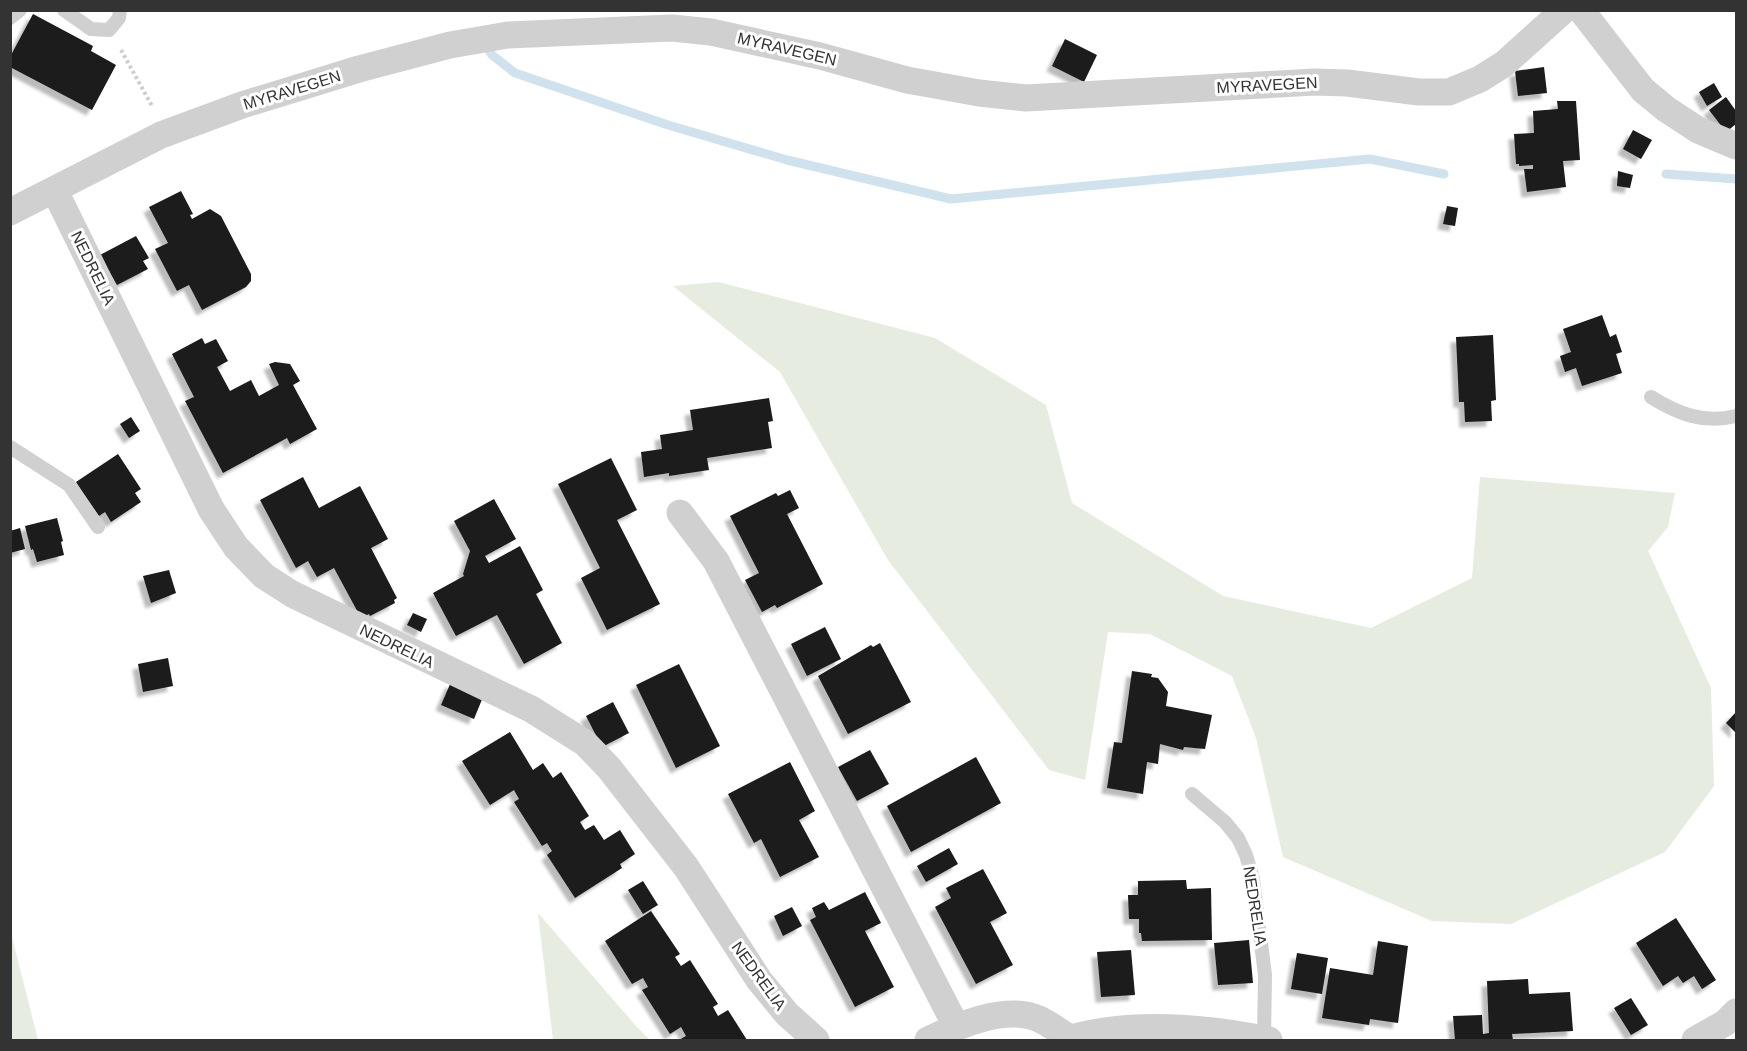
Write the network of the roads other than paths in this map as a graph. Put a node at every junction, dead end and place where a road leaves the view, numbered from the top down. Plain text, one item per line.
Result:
1 (20, 10) edge
2 (64, 10) edge
3 (120, 10) edge
4 (1564, 10) edge
5 (1581, 10) edge
6 (10, 18) edge
7 (1737, 146) edge
8 (55, 191) junction
9 (10, 212) edge
10 (1651, 397) dead end
11 (1737, 416) edge
12 (10, 447) edge
13 (680, 513) dead end
14 (98, 527) dead end
15 (1192, 794) dead end
16 (1733, 1024) edge
17 (956, 1026) junction
18 (1068, 1039) edge
19 (1266, 1040) edge
20 (816, 1041) edge
21 (928, 1041) edge
22 (1695, 1041) edge

1 - 6 lane
2 - 3 lane
4 - 8 street, MYRAVEGEN
5 - 7 street
8 - 9 street, MYRAVEGEN
8 - 20 street, NEDRELIA
10 - 11 lane
12 - 14 lane
13 - 17 street
15 - 19 lane, NEDRELIA
16 - 22 street
17 - 18 street, NEDRELIA
17 - 21 street, NEDRELIA
18 - 19 street, NEDRELIA

